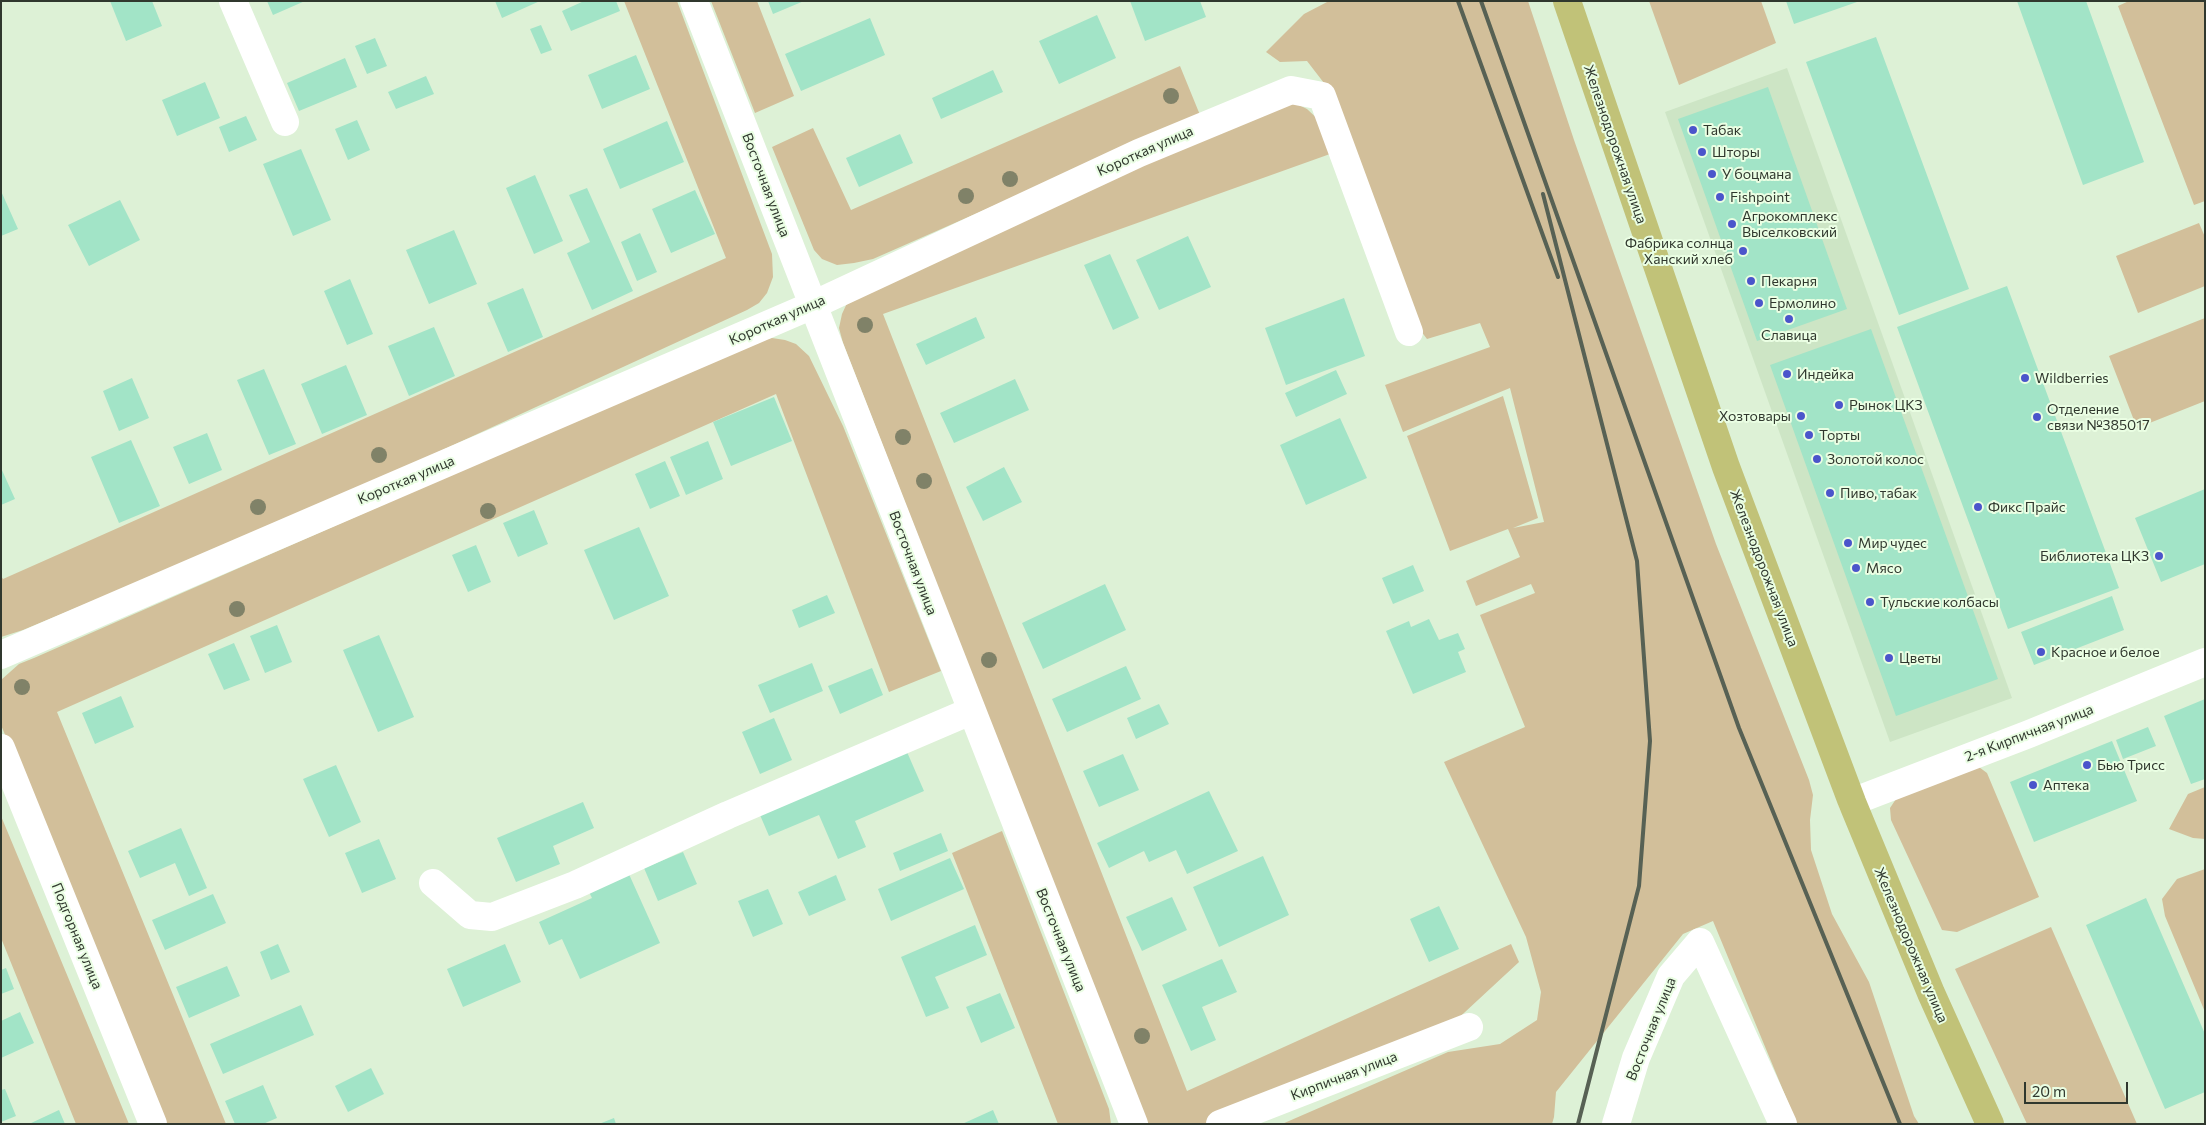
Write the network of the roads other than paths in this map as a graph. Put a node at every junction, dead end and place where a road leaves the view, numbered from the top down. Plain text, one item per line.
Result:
1 (233, 1) edge
2 (694, 1) edge
3 (1567, 1) edge
4 (285, 122) dead end
5 (813, 305) junction
6 (1409, 332) dead end
7 (1, 655) edge
8 (2205, 662) edge
9 (971, 711) junction
10 (1, 748) edge
11 (1852, 802) junction
12 (433, 883) dead end
13 (1468, 1028) dead end
14 (152, 1124) edge
15 (1134, 1124) edge
16 (1220, 1124) edge
17 (1616, 1124) edge
18 (1783, 1124) edge
19 (1990, 1124) edge

1 - 4 street
2 - 5 street, Восточная улица
3 - 11 main road, Железнодорожная улица
5 - 6 street, Короткая улица
5 - 7 street, Короткая улица
5 - 9 street, Восточная улица
8 - 11 street, 2-я Кирпичная улица
9 - 12 street
9 - 15 street, Восточная улица
10 - 14 street, Подгорная улица
11 - 19 main road, Железнодорожная улица
13 - 16 street, Кирпичная улица
17 - 18 street, Восточная улица

